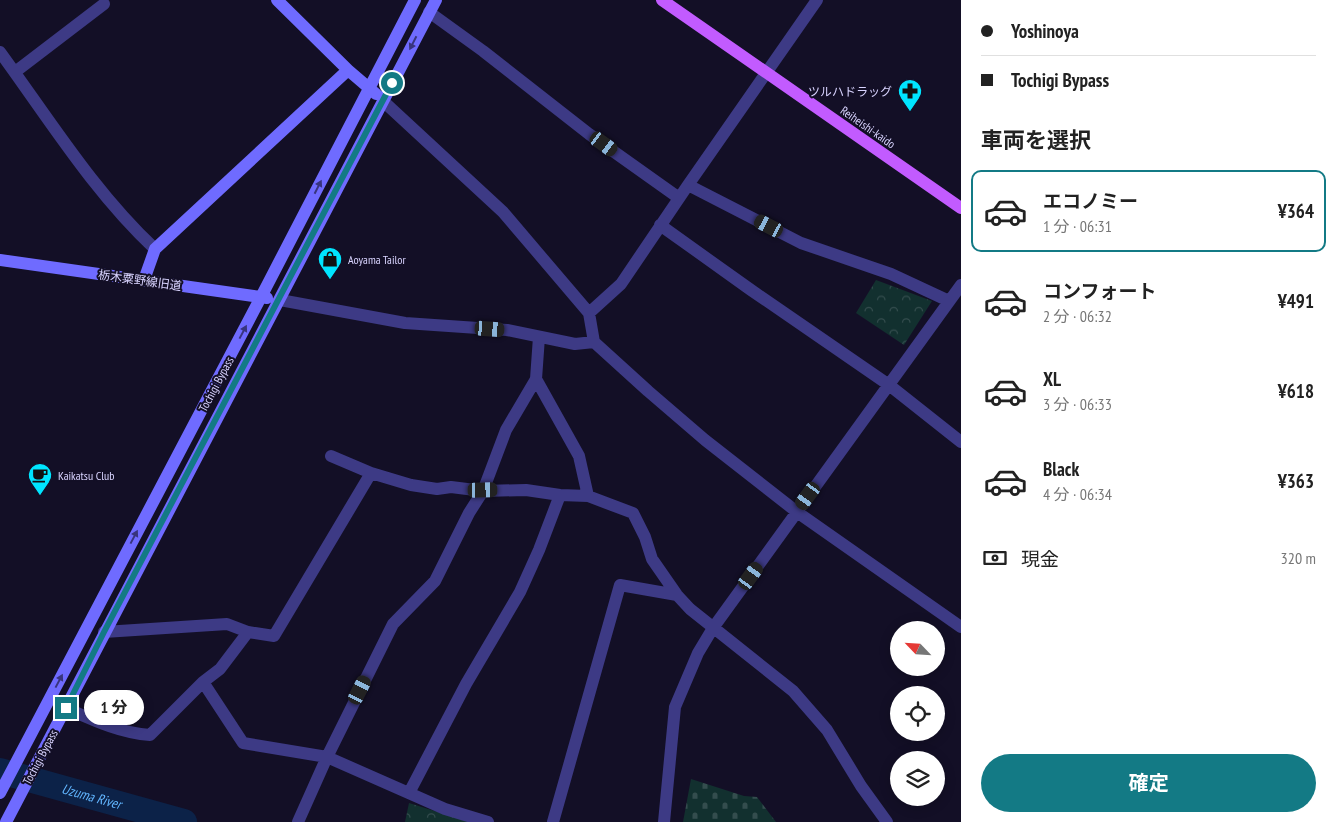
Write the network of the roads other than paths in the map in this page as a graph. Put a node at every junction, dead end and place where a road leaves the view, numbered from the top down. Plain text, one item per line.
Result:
1 (277, 0) edge
2 (415, 0) edge
3 (436, 0) edge
4 (662, 0) edge
5 (818, 0) edge
6 (104, 4) dead end
7 (429, 12) junction
8 (0, 52) edge
9 (348, 70) junction
10 (15, 72) junction
11 (766, 73) junction
12 (370, 88) junction
13 (383, 101) junction
14 (688, 185) junction
15 (679, 198) junction
16 (961, 208) edge
17 (660, 225) junction
18 (155, 249) junction
19 (0, 260) edge
20 (144, 280) junction
21 (961, 285) edge
22 (261, 297) junction
23 (280, 300) junction
24 (949, 301) junction
25 (589, 313) junction
26 (539, 337) junction
27 (594, 342) junction
28 (536, 379) junction
29 (889, 384) junction
30 (961, 442) edge
31 (331, 456) dead end
32 (371, 473) junction
33 (483, 490) junction
34 (560, 495) junction
35 (588, 496) junction
36 (797, 512) junction
37 (677, 595) junction
38 (961, 627) edge
39 (713, 628) junction
40 (104, 632) junction
41 (248, 632) junction
42 (203, 682) junction
43 (66, 708) junction
44 (327, 757) junction
45 (0, 793) edge
46 (409, 794) junction
47 (5, 819) edge
48 (298, 822) edge
49 (488, 822) edge
50 (553, 822) edge
51 (664, 822) edge
52 (887, 822) edge

1 - 9 main road
2 - 12 main road, Tochigi Bypass
3 - 7 main road, Tochigi Bypass
4 - 11 main road, Reiheishi-kaido
5 - 11 street
6 - 10 street
7 -> 13 main road, Tochigi Bypass
7 - 15 street
8 - 10 street
9 - 12 main road
9 - 18 main road
10 - 18 street
11 - 14 street
11 - 16 main road, Reiheishi-kaido
12 - 13 main road
22 -> 12 main road, Tochigi Bypass
13 - 23 main road, Tochigi Bypass
13 - 25 street
14 - 15 street
14 - 24 street
15 - 17 street
17 - 25 street
17 - 29 street
18 - 20 main road
19 - 20 main road, 栃木粟野線旧道
20 - 22 main road, 栃木粟野線旧道
21 - 24 street
22 - 23 main road, 栃木粟野線旧道
45 -> 22 main road, Tochigi Bypass
23 - 26 street
23 - 40 main road, Tochigi Bypass
24 - 29 street
25 - 27 street
26 - 27 street
26 - 28 street
27 - 36 street
28 - 33 street
28 - 35 street
29 - 30 street
29 - 36 street
31 - 32 street
32 - 33 street
32 - 41 street
33 - 34 street
33 - 44 street
34 - 35 street
34 - 46 street
35 - 37 street
36 - 38 street
36 - 39 street
37 - 39 street
37 - 50 street
39 - 51 street
39 - 52 street
40 - 41 street
40 - 43 main road, Tochigi Bypass
41 - 42 street
42 - 43 street
42 - 44 street
43 - 47 main road, Tochigi Bypass
44 - 46 street
44 - 48 street
46 - 49 street

